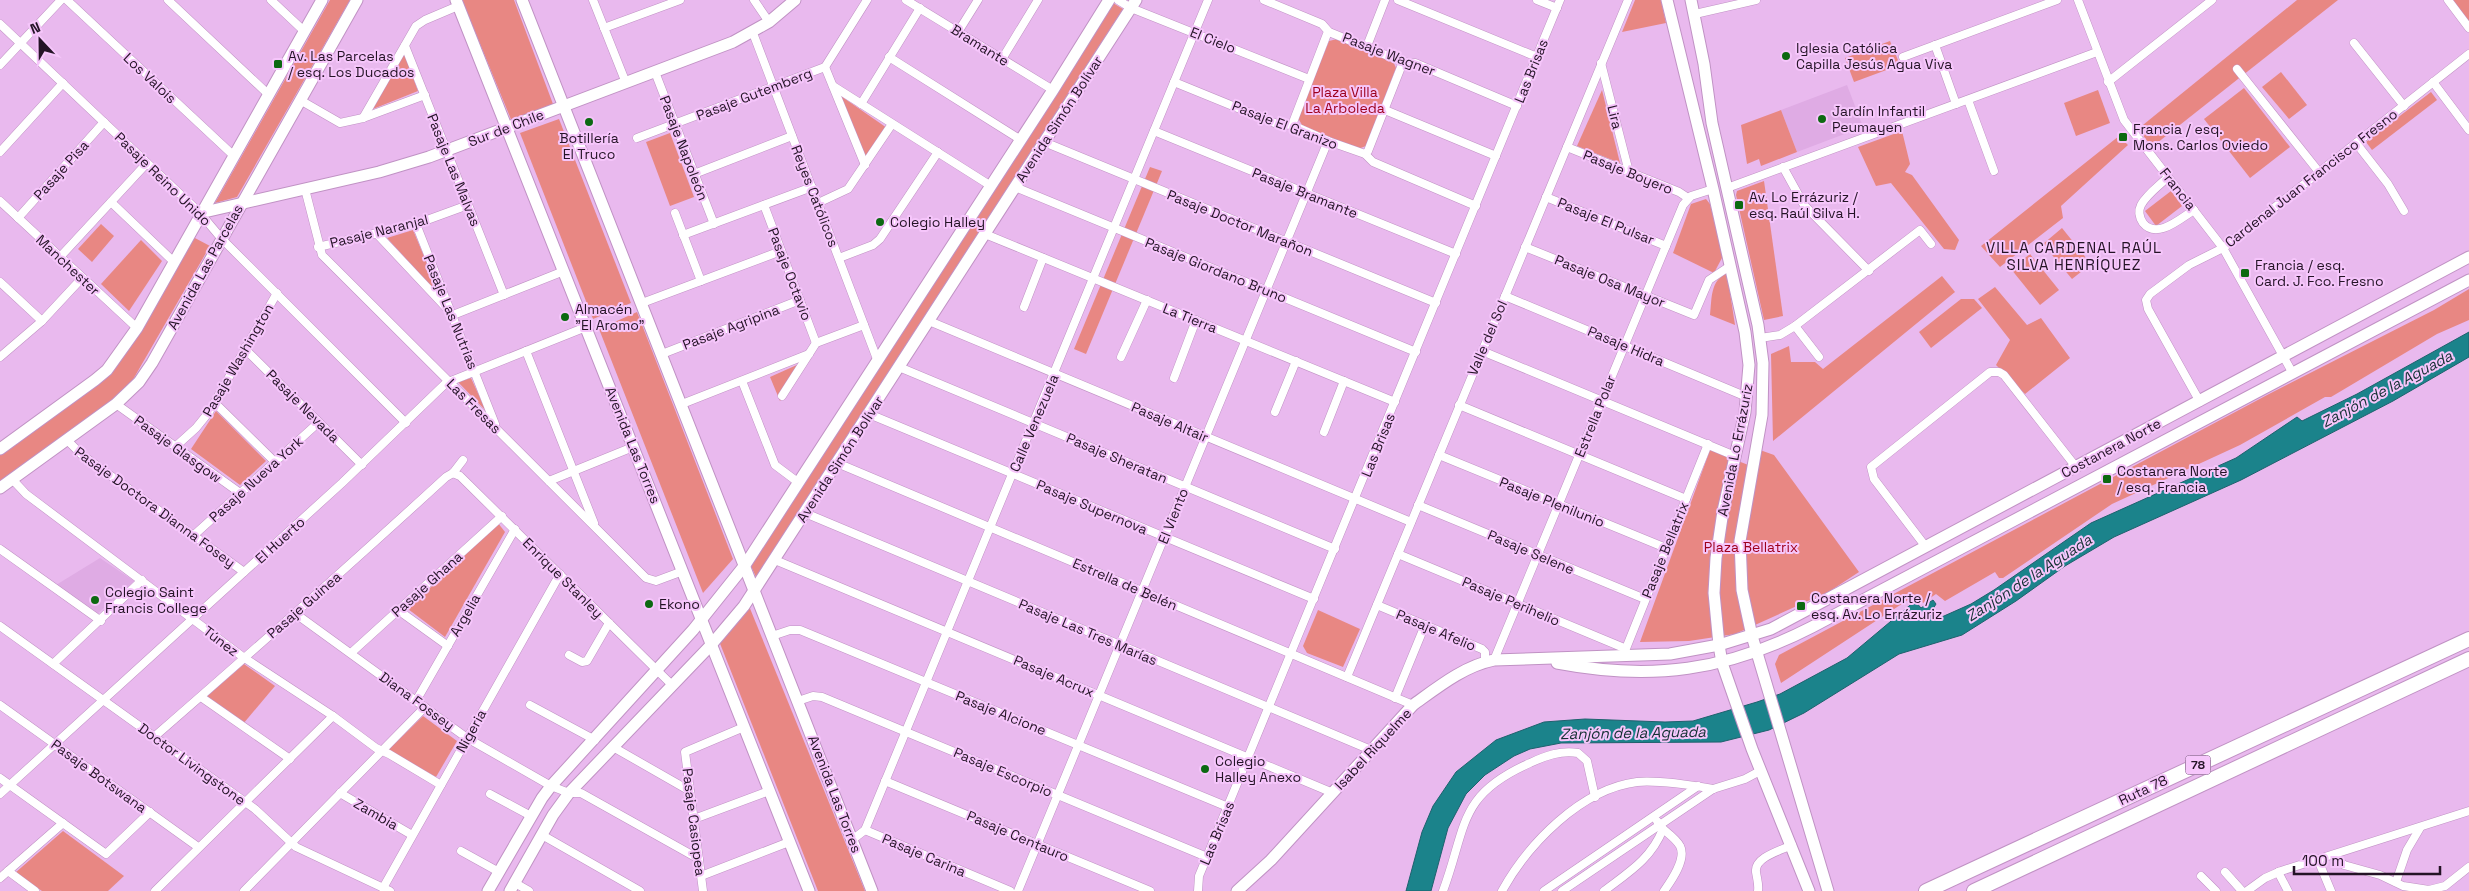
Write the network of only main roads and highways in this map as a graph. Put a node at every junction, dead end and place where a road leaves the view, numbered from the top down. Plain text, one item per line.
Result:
1 (2469, 639) edge
2 (2469, 659) edge
3 (1926, 891) edge
4 (1974, 891) edge

1 - 3 highway, Ruta 78 / 78
2 - 4 highway, Ruta 78 / 78

